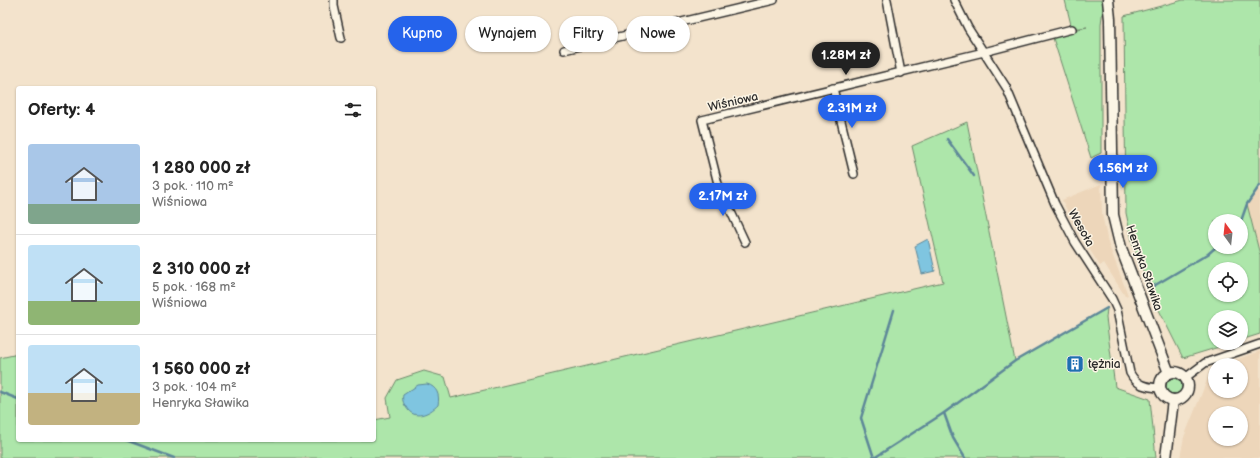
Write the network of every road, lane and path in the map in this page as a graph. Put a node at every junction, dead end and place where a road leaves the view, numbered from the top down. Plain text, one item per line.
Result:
1 (334, 0) edge
2 (774, 0) edge
3 (887, 0) edge
4 (954, 0) edge
5 (1108, 0) edge
6 (1072, 29) dead end
7 (618, 37) edge
8 (341, 38) dead end
9 (984, 52) junction
10 (901, 73) junction
11 (833, 88) junction
12 (854, 174) dead end
13 (746, 242) dead end
14 (1260, 344) edge
15 (1169, 373) junction
16 (1185, 378) junction
17 (1160, 388) junction
18 (1173, 400) junction
19 (1166, 458) edge

1 - 8 street
2 - 7 street
3 - 10 street
4 - 9 street, Wesoła
5 - 15 main road, Henryka Sławika
6 - 9 street, Wiśniowa
9 - 10 street, Wiśniowa
9 - 17 street, Wesoła
10 - 11 street, Wiśniowa
11 - 12 street
11 - 13 street, Wiśniowa
14 - 16 street
15 - 16 main road
15 - 17 main road
16 - 18 main road
17 - 18 main road
18 - 19 main road

